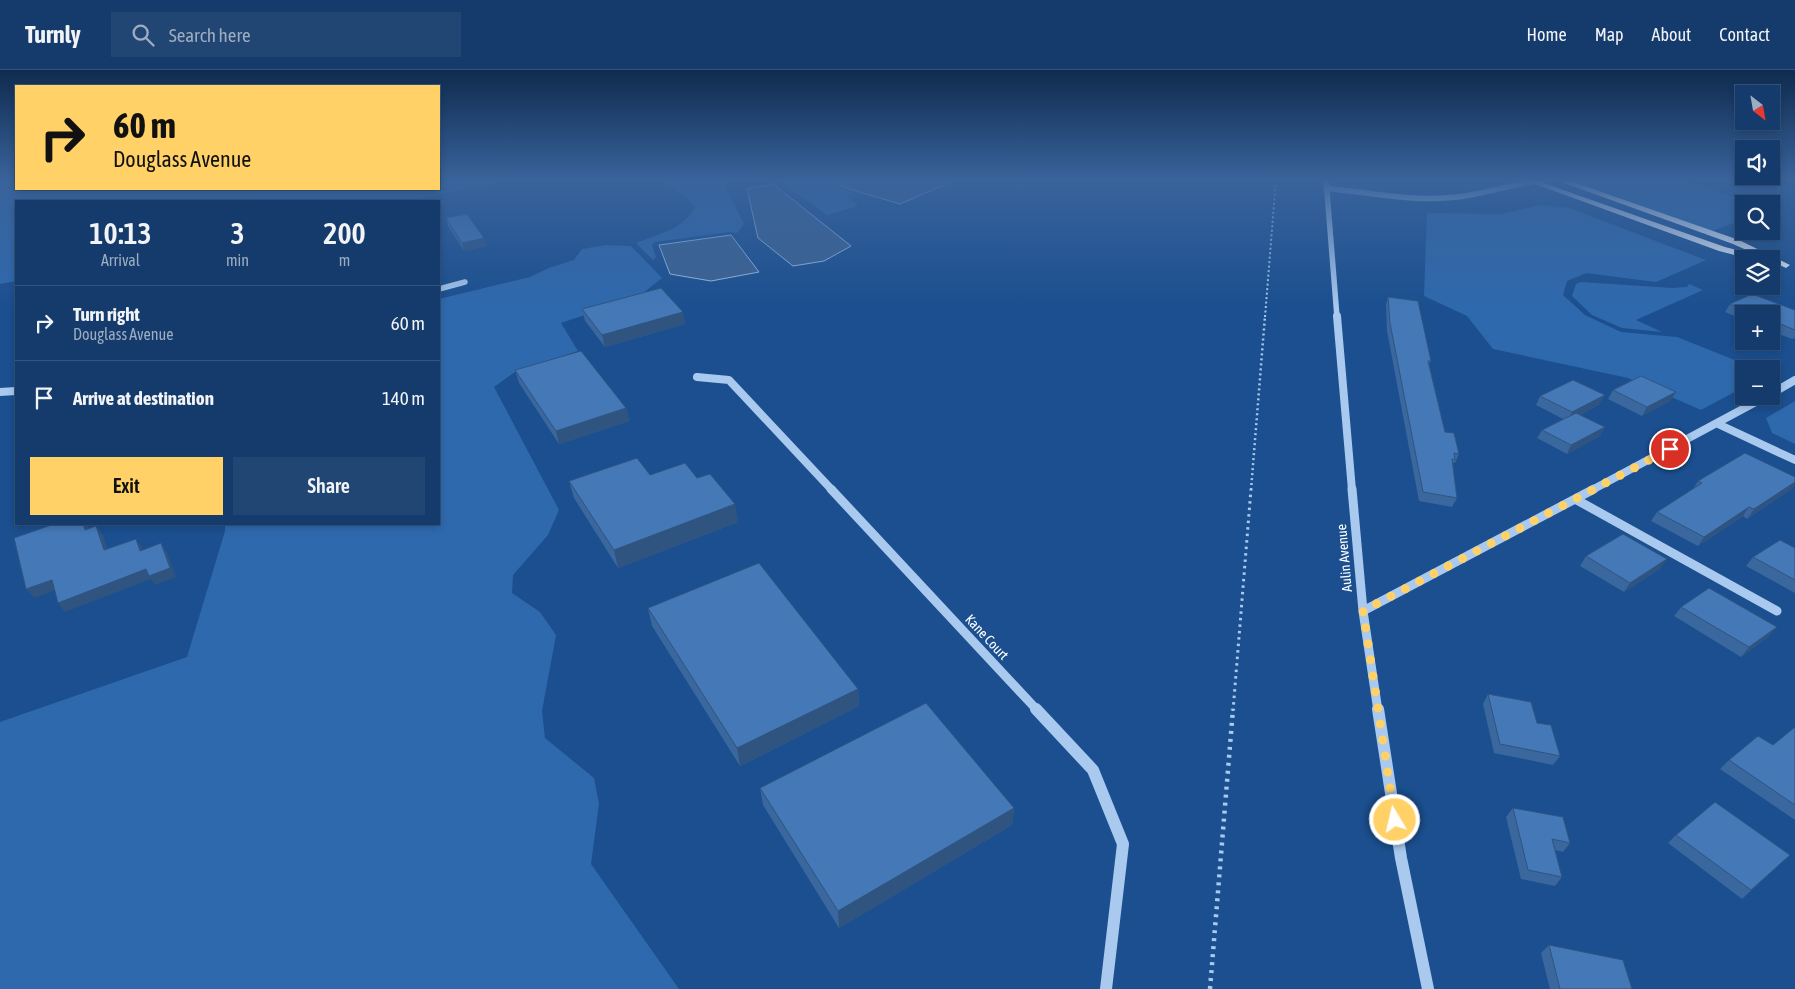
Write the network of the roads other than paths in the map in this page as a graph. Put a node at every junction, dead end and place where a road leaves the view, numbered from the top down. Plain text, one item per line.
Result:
1 (1329, 222) edge
2 (1645, 222) edge
3 (1679, 222) edge
4 (1735, 252) edge
5 (1780, 263) edge
6 (1786, 265) junction
7 (1795, 268) edge
8 (465, 282) dead end
9 (440, 289) edge
10 (697, 377) dead end
11 (1795, 380) edge
12 (1780, 389) edge
13 (15, 391) edge
14 (0, 392) edge
15 (1751, 405) edge
16 (1718, 424) junction
17 (1795, 460) edge
18 (1575, 499) junction
19 (1363, 611) junction
20 (1777, 611) dead end
21 (1106, 989) edge
22 (1428, 989) edge

1 - 19 street, Aulin Avenue
2 - 4 main road
3 - 6 main road
5 - 6 main road
6 - 7 main road
8 - 9 street
10 - 21 street, Kane Court
11 - 12 street
13 - 14 street
15 - 16 street
16 - 17 street
16 - 18 street
18 - 19 street
18 - 20 street
19 - 22 street, Aulin Avenue

